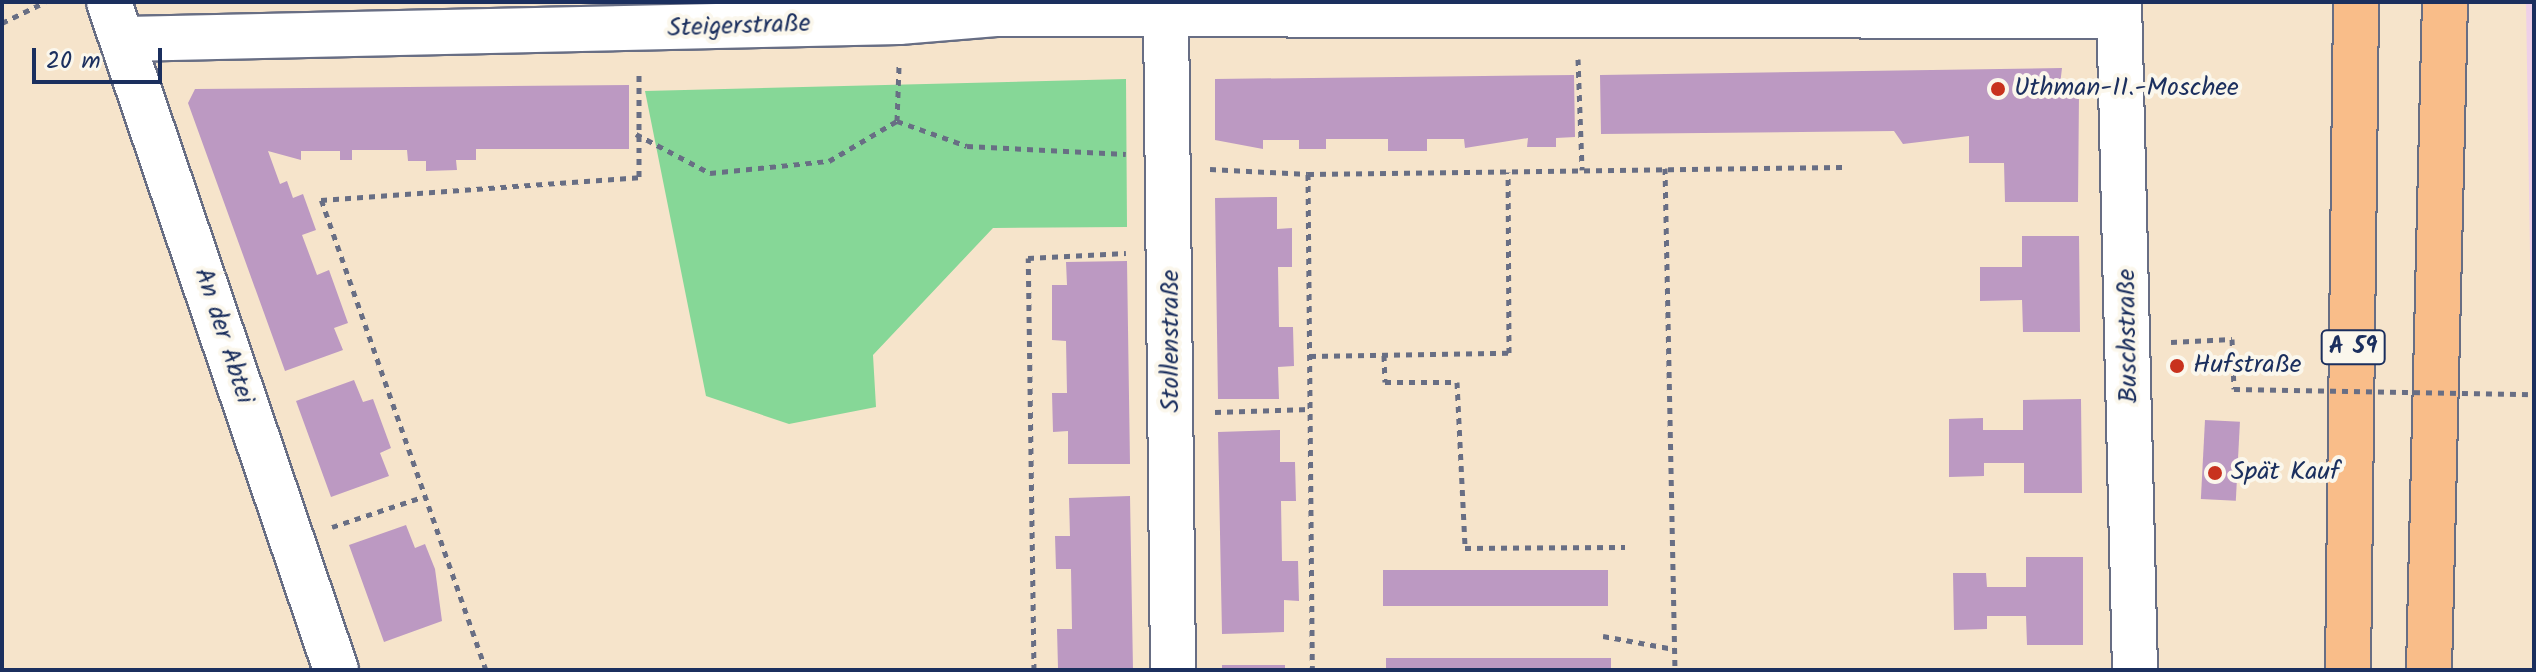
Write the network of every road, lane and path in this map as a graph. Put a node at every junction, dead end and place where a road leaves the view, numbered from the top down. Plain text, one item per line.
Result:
1 (45, 2) edge
2 (2356, 2) edge
3 (2445, 2) edge
4 (996, 8) edge
5 (2119, 9) edge
6 (1166, 13) junction
7 (1577, 15) junction
8 (117, 20) edge
9 (899, 22) junction
10 (2, 23) edge
11 (641, 30) junction
12 (897, 121) junction
13 (636, 134) junction
14 (1170, 156) junction
15 (1843, 167) dead end
16 (1665, 168) junction
17 (1582, 170) junction
18 (1508, 172) junction
19 (1308, 174) junction
20 (1171, 252) junction
21 (2130, 343) junction
22 (1384, 355) junction
23 (1310, 356) junction
24 (2534, 394) edge
25 (1310, 409) junction
26 (1172, 413) junction
27 (422, 497) junction
28 (290, 541) junction
29 (1625, 547) dead end
30 (1603, 636) dead end
31 (1674, 649) junction
32 (336, 670) edge
33 (486, 670) edge
34 (1034, 670) edge
35 (1173, 670) edge
36 (1312, 670) edge
37 (1675, 670) edge
38 (2135, 670) edge
39 (2348, 670) edge
40 (2429, 670) edge

1 - 10 path
2 - 39 highway, A 59
3 - 40 highway
4 - 6 street, Steigerstraße
4 - 9 street, Steigerstraße
5 - 7 street, Steigerstraße
5 - 21 street, Buschstraße
6 - 7 street, Steigerstraße
6 - 14 street, Stollenstraße
7 - 17 path
8 - 11 street, Steigerstraße
8 - 28 street, An der Abtei
9 - 11 street, Steigerstraße
9 - 12 path
11 - 13 path
12 - 13 path
12 - 14 path
13 - 27 path
14 - 19 path
14 - 20 street, Stollenstraße
15 - 16 path
16 - 17 path
16 - 31 path
17 - 18 path
18 - 19 path
18 - 22 path
19 - 23 path
20 - 26 street, Stollenstraße
20 - 34 path
21 - 24 path, bridge
21 - 38 street, Buschstraße
22 - 23 path
22 - 29 path
23 - 25 path
25 - 26 path
25 - 36 path
26 - 35 street, Stollenstraße
27 - 28 path
27 - 33 path
28 - 32 street, An der Abtei
30 - 31 path
31 - 37 path

